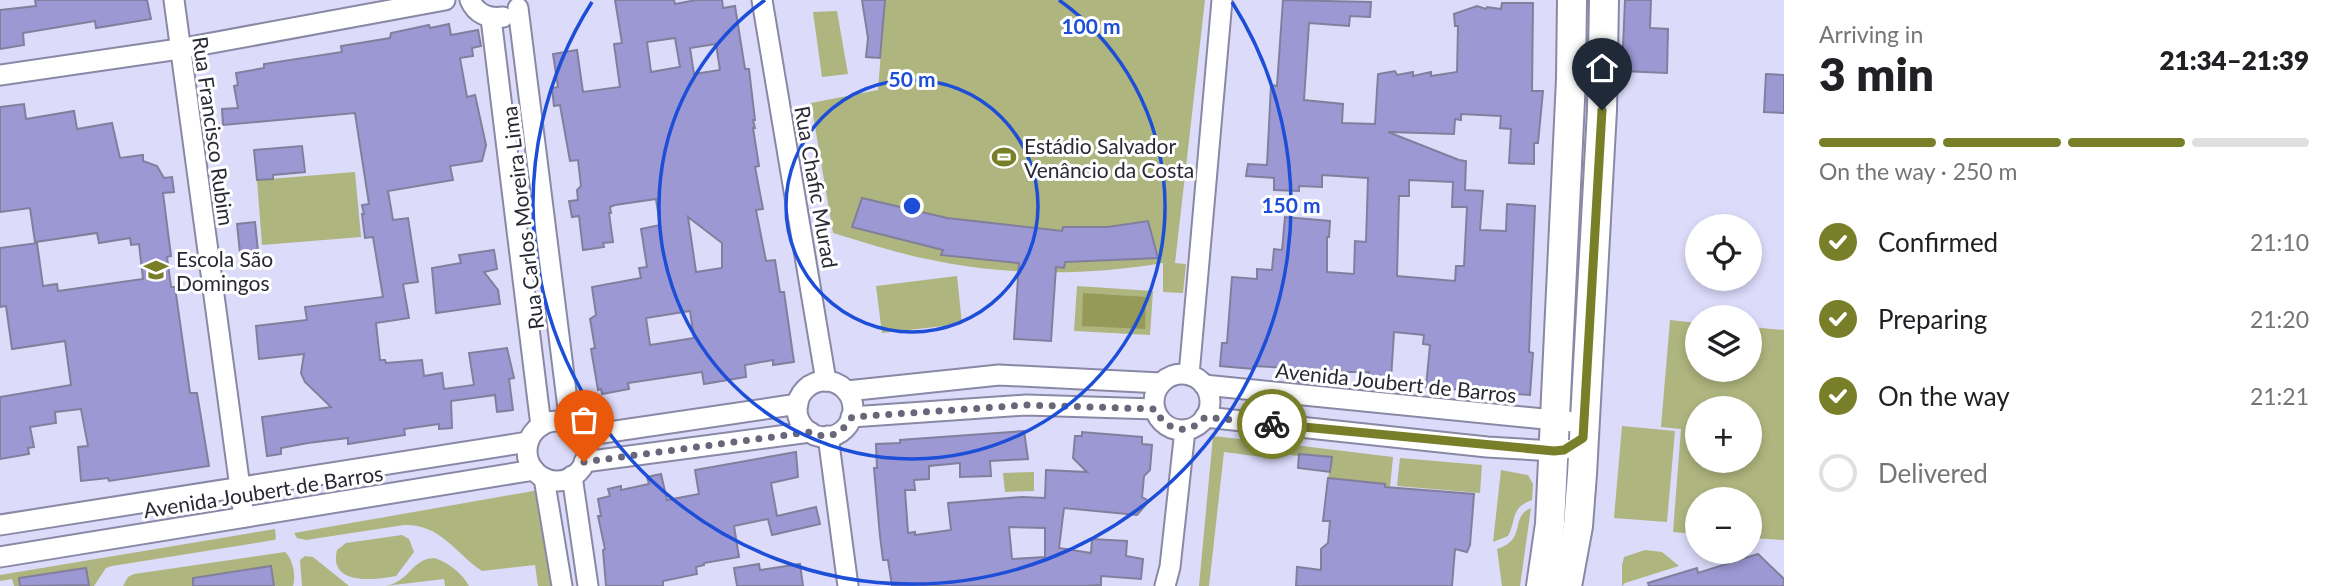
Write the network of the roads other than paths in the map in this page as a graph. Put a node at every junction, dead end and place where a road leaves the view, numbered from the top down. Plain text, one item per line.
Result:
1 (174, 0) edge
2 (445, 0) edge
3 (470, 0) edge
4 (762, 0) edge
5 (1222, 0) edge
6 (1572, 0) edge
7 (1604, 0) edge
8 (520, 4) edge
9 (491, 18) junction
10 (179, 49) junction
11 (0, 75) edge
12 (537, 145) junction
13 (506, 150) junction
14 (553, 281) junction
15 (523, 287) junction
16 (1196, 380) junction
17 (826, 381) junction
18 (1161, 383) junction
19 (847, 391) junction
20 (798, 404) junction
21 (1398, 405) junction
22 (1155, 409) junction
23 (852, 417) junction
24 (1205, 417) junction
25 (1555, 421) junction
26 (541, 426) junction
27 (576, 430) junction
28 (1185, 430) junction
29 (1584, 430) junction
30 (819, 434) junction
31 (1397, 437) junction
32 (528, 442) junction
33 (1554, 451) junction
34 (578, 469) junction
35 (539, 474) junction
36 (240, 486) junction
37 (244, 517) junction
38 (0, 525) edge
39 (0, 557) edge
40 (562, 586) edge
41 (587, 586) edge
42 (848, 586) edge
43 (1165, 586) edge
44 (1541, 586) edge
45 (1567, 586) edge

1 - 10 street, Rua Francisco Rubim
2 - 10 street
3 - 9 street
4 - 17 street, Rua Chafic Murad
5 - 16 street
6 - 25 main road
7 - 29 main road
8 - 9 street
8 - 12 street, Rua Carlos Moreira Lima
9 - 13 street, Rua Carlos Moreira Lima
10 - 11 street
10 - 36 street, Rua Francisco Rubim
12 - 13 street
12 - 14 street, Rua Carlos Moreira Lima
13 - 15 street, Rua Carlos Moreira Lima
14 - 15 street
14 - 27 street, Rua Carlos Moreira Lima
15 - 26 street, Rua Carlos Moreira Lima
16 - 18 street
16 - 21 street, Avenida Joubert de Barros
16 - 24 street
17 - 19 street
17 - 20 street
18 - 19 street
18 - 22 street
19 - 23 street
20 - 27 street
20 - 30 street
21 - 25 street, Avenida Joubert de Barros
21 - 31 street
22 - 23 street
22 - 28 street
23 - 30 street
24 - 28 street
24 - 31 street
25 - 29 street, Avenida Joubert de Barros
25 - 33 main road
26 - 27 street
26 - 32 street
27 - 34 street
28 - 43 street
29 - 33 street
29 - 45 main road
30 - 34 street
30 - 42 street
31 - 33 street
32 - 35 street
32 - 36 street, Avenida Joubert de Barros
33 - 44 main road
34 - 35 street
34 - 41 street
35 - 37 street, Avenida Joubert de Barros
35 - 40 street
36 - 37 street, Rua Francisco Rubim
36 - 38 street, Avenida Joubert de Barros
37 - 39 street, Avenida Joubert de Barros

